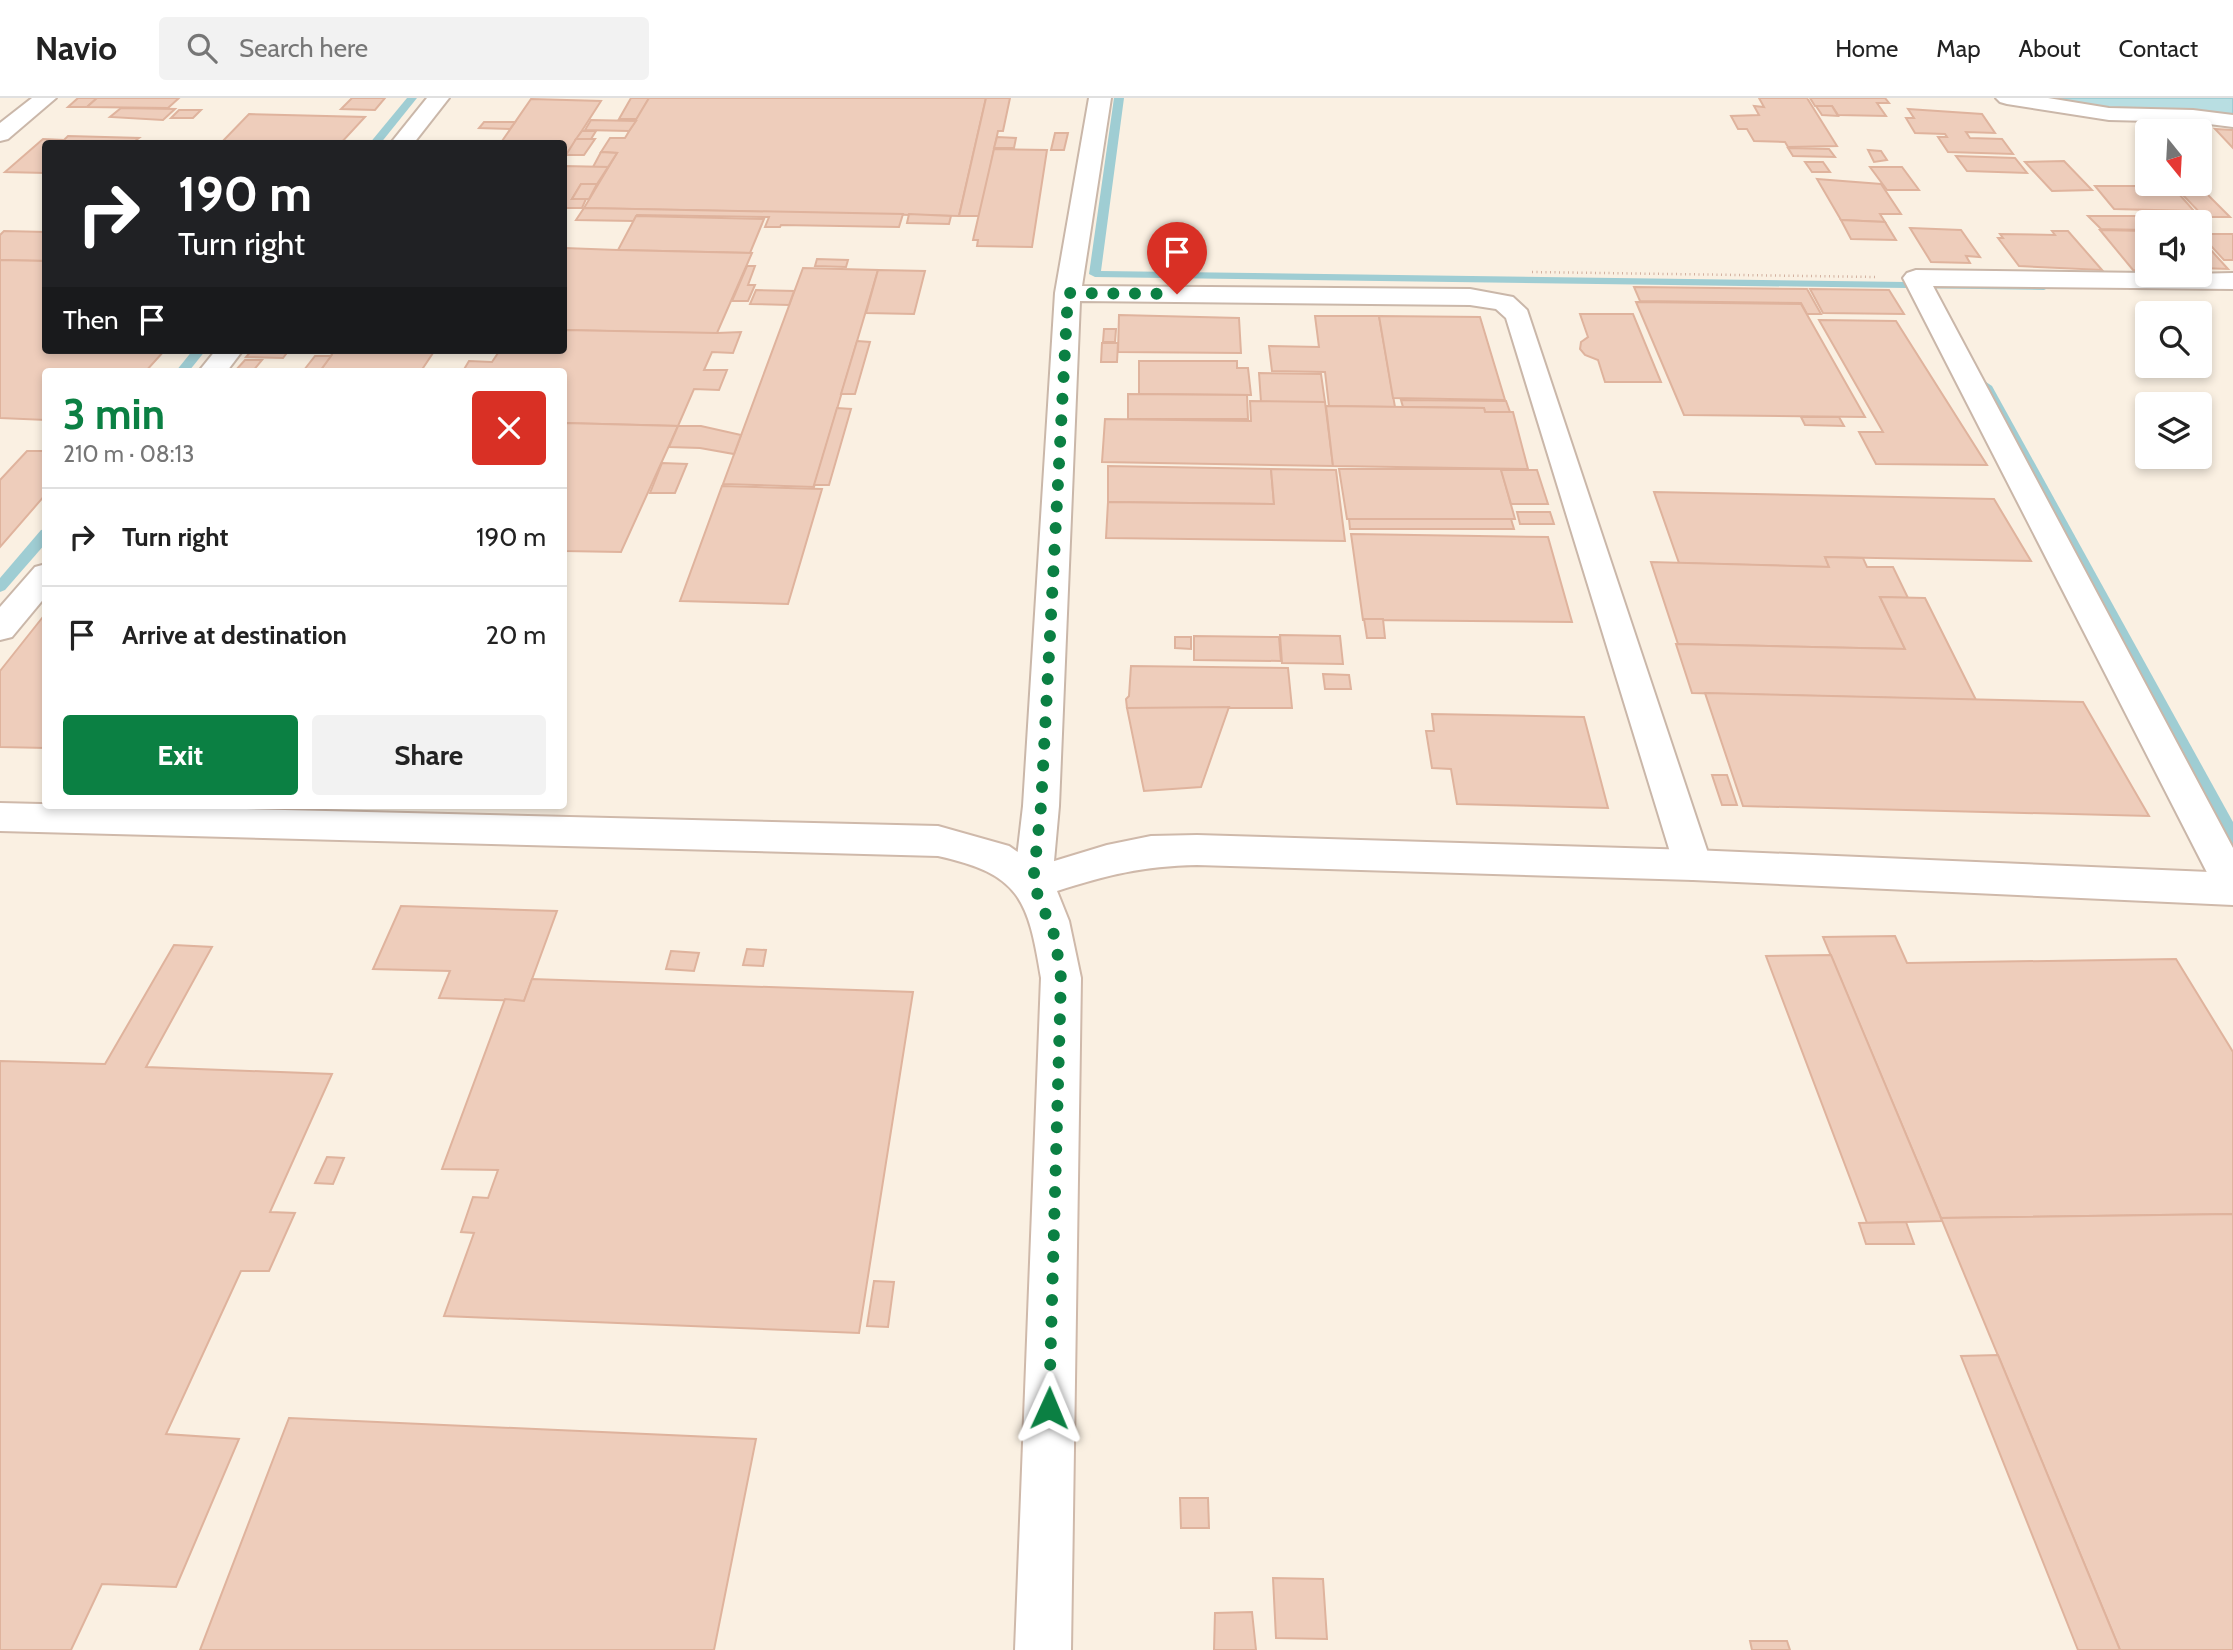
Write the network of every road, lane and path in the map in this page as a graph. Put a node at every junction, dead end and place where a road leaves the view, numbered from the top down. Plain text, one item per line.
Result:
1 (45, 98) edge
2 (438, 98) edge
3 (1100, 98) edge
4 (2007, 98) edge
5 (2233, 121) edge
6 (0, 134) edge
7 (404, 140) edge
8 (2233, 281) edge
9 (1068, 293) junction
10 (227, 354) edge
11 (215, 368) edge
12 (42, 579) edge
13 (0, 629) edge
14 (0, 817) edge
15 (1693, 865) junction
16 (1033, 883) junction
17 (2233, 887) edge
18 (1043, 1650) edge

1 - 6 street
2 - 7 street
3 - 9 street
4 - 5 street
8 - 17 street
9 - 15 street
9 - 16 street
10 - 11 street
12 - 13 street
14 - 16 street
15 - 16 street
15 - 17 street
16 - 18 street

